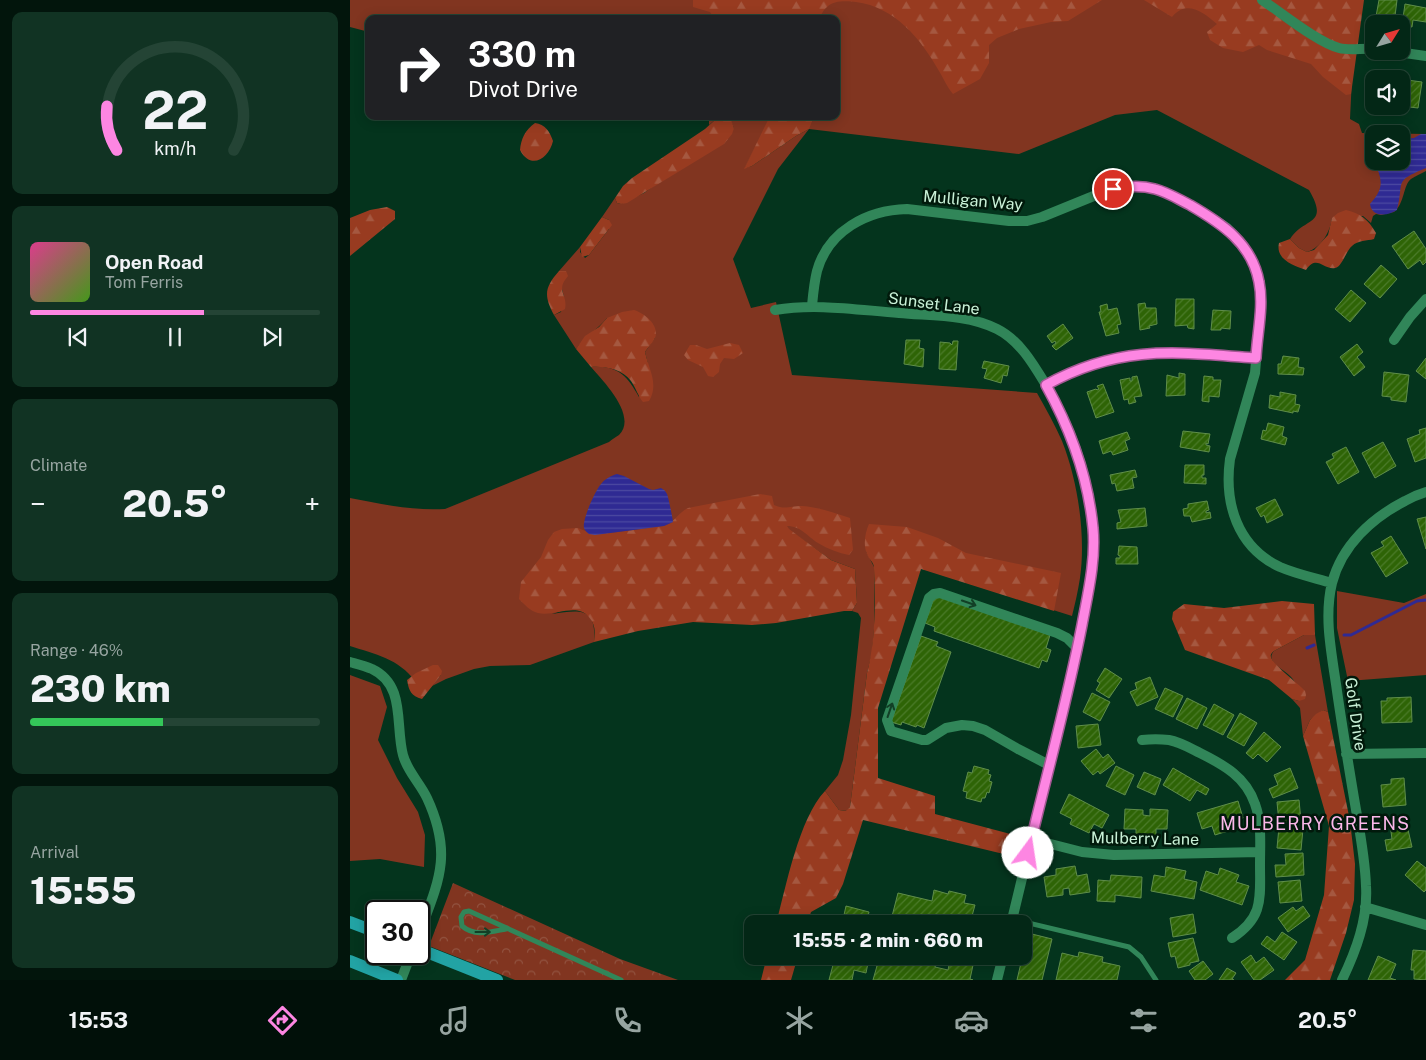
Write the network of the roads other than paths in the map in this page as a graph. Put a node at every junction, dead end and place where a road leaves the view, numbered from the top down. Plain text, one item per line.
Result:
1 (1262, 0) edge
2 (1365, 48) edge
3 (1410, 54) edge
4 (1426, 56) edge
5 (1426, 299) edge
6 (812, 306) junction
7 (775, 310) dead end
8 (1394, 340) dead end
9 (1256, 358) junction
10 (1046, 385) junction
11 (1426, 492) edge
12 (1332, 583) junction
13 (1078, 649) junction
14 (350, 662) edge
15 (1142, 740) dead end
16 (1426, 753) edge
17 (1346, 754) junction
18 (1049, 765) junction
19 (1031, 839) junction
20 (1260, 852) junction
21 (430, 904) edge
22 (1365, 907) junction
23 (1012, 915) edge
24 (350, 922) edge
25 (1426, 925) edge
26 (1032, 926) edge
27 (365, 928) edge
28 (506, 929) junction
29 (1232, 938) dead end
30 (430, 953) edge
31 (350, 961) edge
32 (407, 965) edge
33 (1001, 965) edge
34 (397, 980) edge
35 (401, 980) edge
36 (497, 980) edge
37 (622, 980) edge
38 (997, 980) edge
39 (1156, 980) edge
40 (1342, 980) edge

1 - 2 street
3 - 4 street
5 - 8 street
6 - 7 street, Sunset Lane
6 - 9 street, Mulligan Way
6 - 10 street, Sunset Lane
9 - 10 street
9 - 12 street, Mulligan Way
10 - 13 street, Sunset Lane
11 - 12 street, Golf Drive
12 - 17 street, Golf Drive
13 - 18 street, Sunset Lane
18 -> 13 street
14 - 21 street
15 - 20 street
16 - 17 street
17 - 22 street, Golf Drive
18 - 19 street, Sunset Lane
19 - 20 street, Mulberry Lane
19 - 23 street, Sunset Lane
20 - 29 street
22 - 25 street
22 - 40 street, Golf Drive
24 - 27 main road
26 - 39 lane
28 -> 28 lane
28 - 37 lane
30 - 36 main road
31 - 34 main road
32 - 35 street
33 - 38 street

